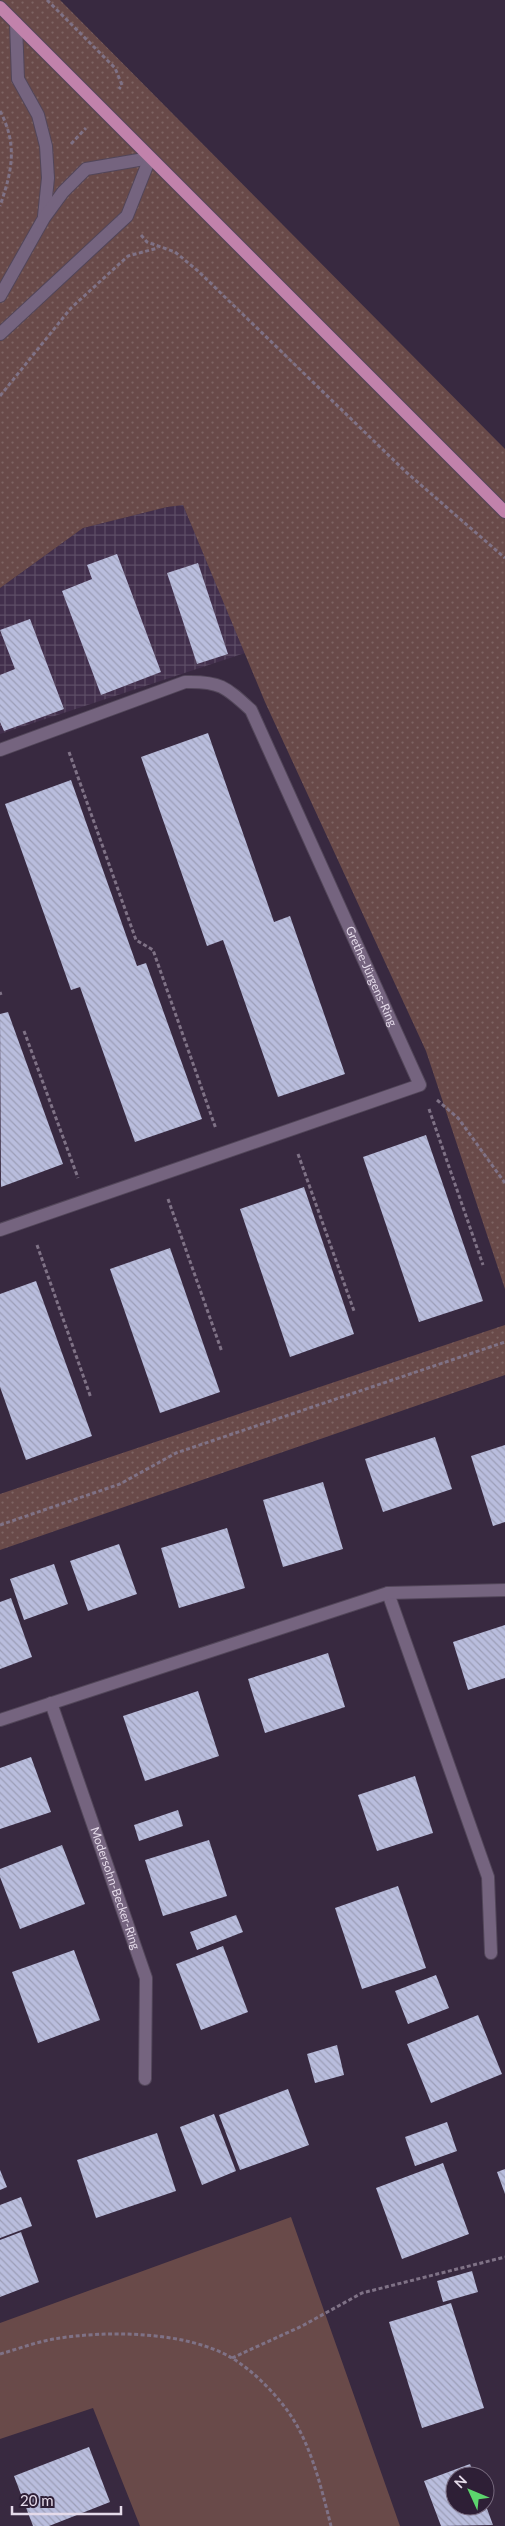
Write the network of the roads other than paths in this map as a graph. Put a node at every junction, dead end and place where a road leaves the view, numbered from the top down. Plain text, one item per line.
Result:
1 (0, 7) edge
2 (16, 23) junction
3 (150, 158) junction
4 (44, 218) junction
5 (0, 296) edge
6 (0, 334) edge
7 (505, 512) edge
8 (0, 750) edge
9 (0, 1230) edge
10 (505, 1590) edge
11 (388, 1592) junction
12 (51, 1703) junction
13 (0, 1720) edge
14 (491, 1953) dead end
15 (145, 2079) dead end

1 - 2 main road
2 - 3 main road
2 - 4 street
3 - 4 street
3 - 6 street
3 - 7 main road
4 - 5 street
8 - 9 street, Grethe-Jürgens-Ring
10 - 11 street
11 - 12 street
11 - 14 street
12 - 13 street
12 - 15 street, Modersohn-Becker-Ring

